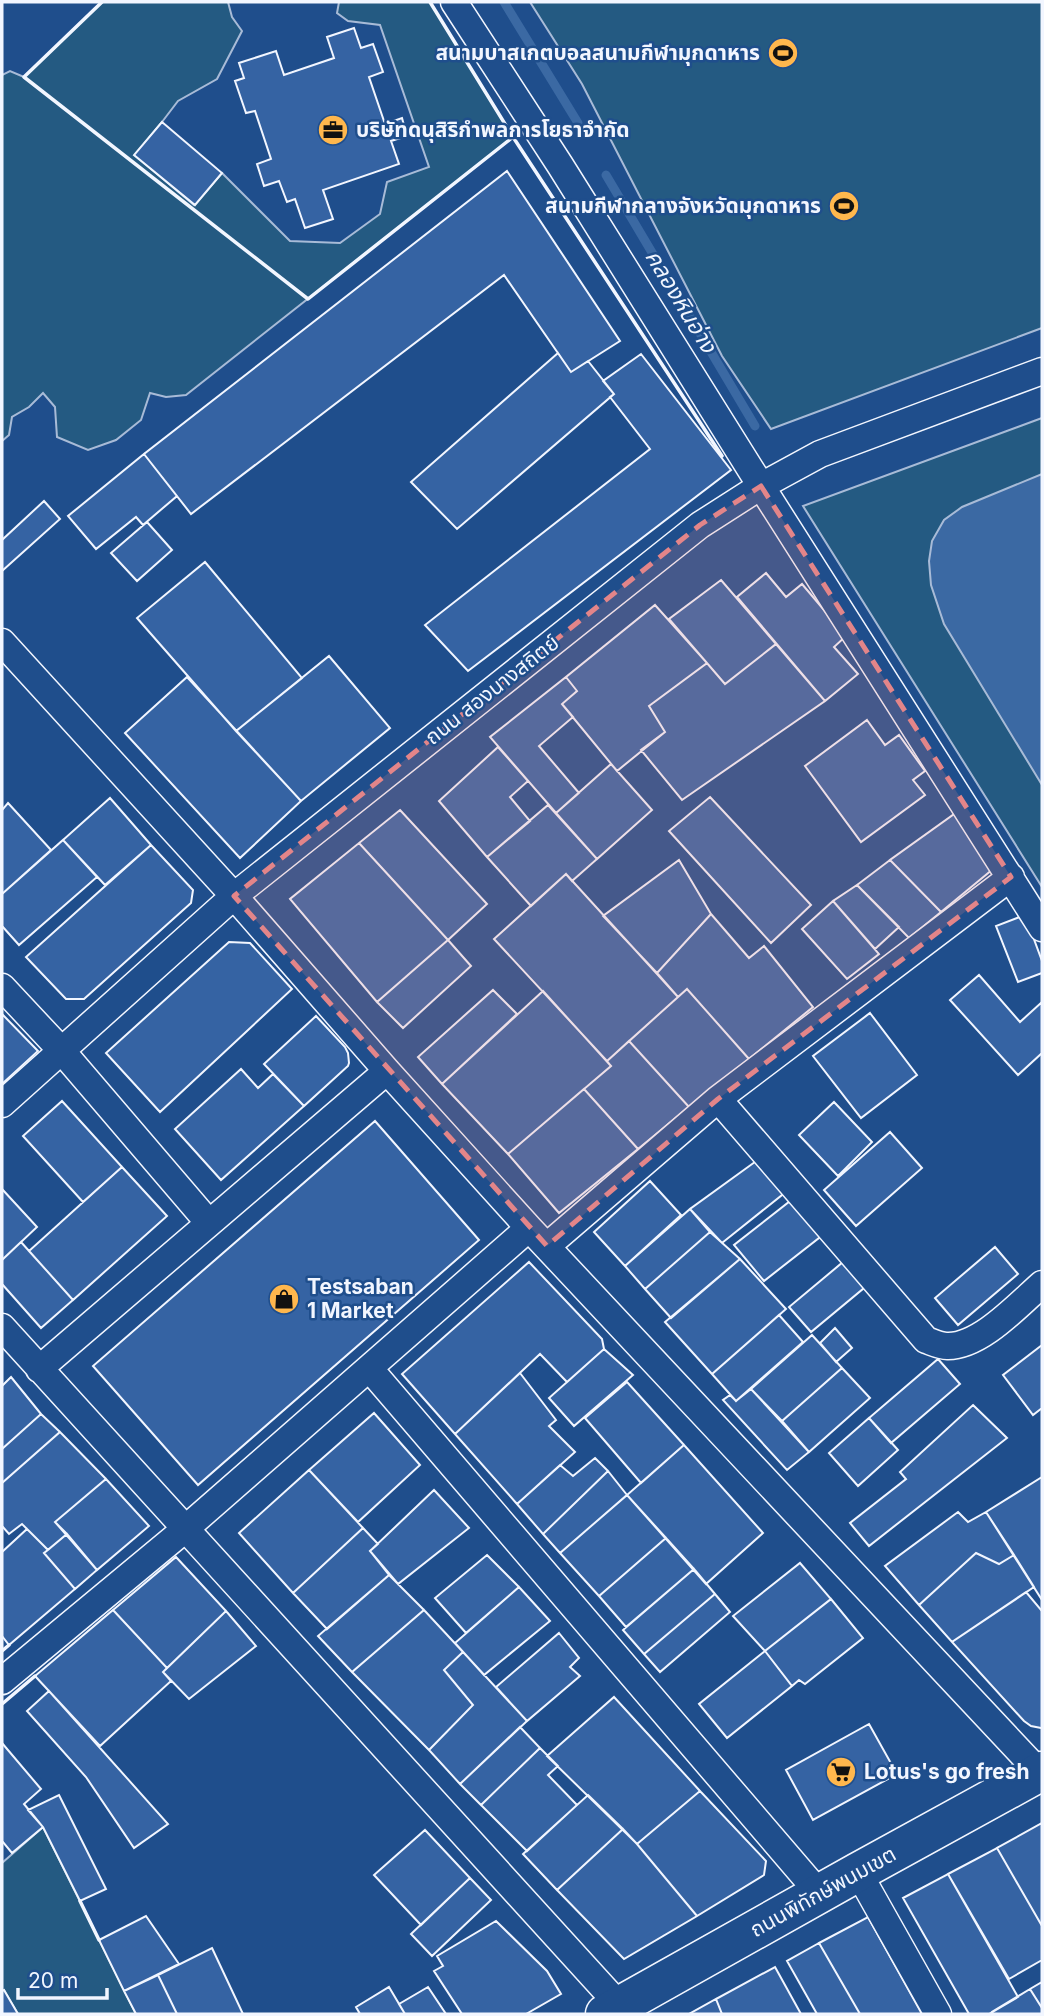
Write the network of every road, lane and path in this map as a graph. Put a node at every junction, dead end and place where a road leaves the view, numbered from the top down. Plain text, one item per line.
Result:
1 (454, 2) edge
2 (1042, 371) edge
3 (761, 486) junction
4 (2, 642) edge
5 (1011, 877) junction
6 (234, 896) junction
7 (1042, 928) edge
8 (2, 986) edge
9 (61, 1050) junction
10 (387, 1071) junction
11 (718, 1099) junction
12 (2, 1104) edge
13 (209, 1223) junction
14 (538, 1237) junction
15 (1042, 1284) edge
16 (2, 1327) edge
17 (369, 1368) junction
18 (39, 1369) junction
19 (184, 1530) junction
20 (2, 1681) edge
21 (1041, 1772) edge
22 (858, 1872) junction
23 (820, 1894) junction
24 (613, 2010) edge
25 (938, 2014) edge

1 - 3 street
2 - 3 street, ถนน สองนางสถิตย์
3 - 5 street
3 - 6 street, ถนน สองนางสถิตย์
4 - 6 street
5 - 7 street
5 - 11 street
6 - 9 street, ถนน สองนางสถิตย์
6 - 10 street
8 - 9 street
9 - 12 street, ถนน สองนางสถิตย์
9 - 13 street
10 - 13 street
10 - 14 street
11 - 14 street
11 - 15 street
13 - 18 street
14 - 17 street
14 - 21 street
16 - 18 street
17 - 19 street
17 - 23 street
18 - 19 street
19 - 20 street
19 - 24 street
21 - 22 main road, ถนนพิทักษ์พนมเขต
22 - 23 main road, ถนนพิทักษ์พนมเขต
22 - 25 street
23 - 24 main road, ถนนพิทักษ์พนมเขต

